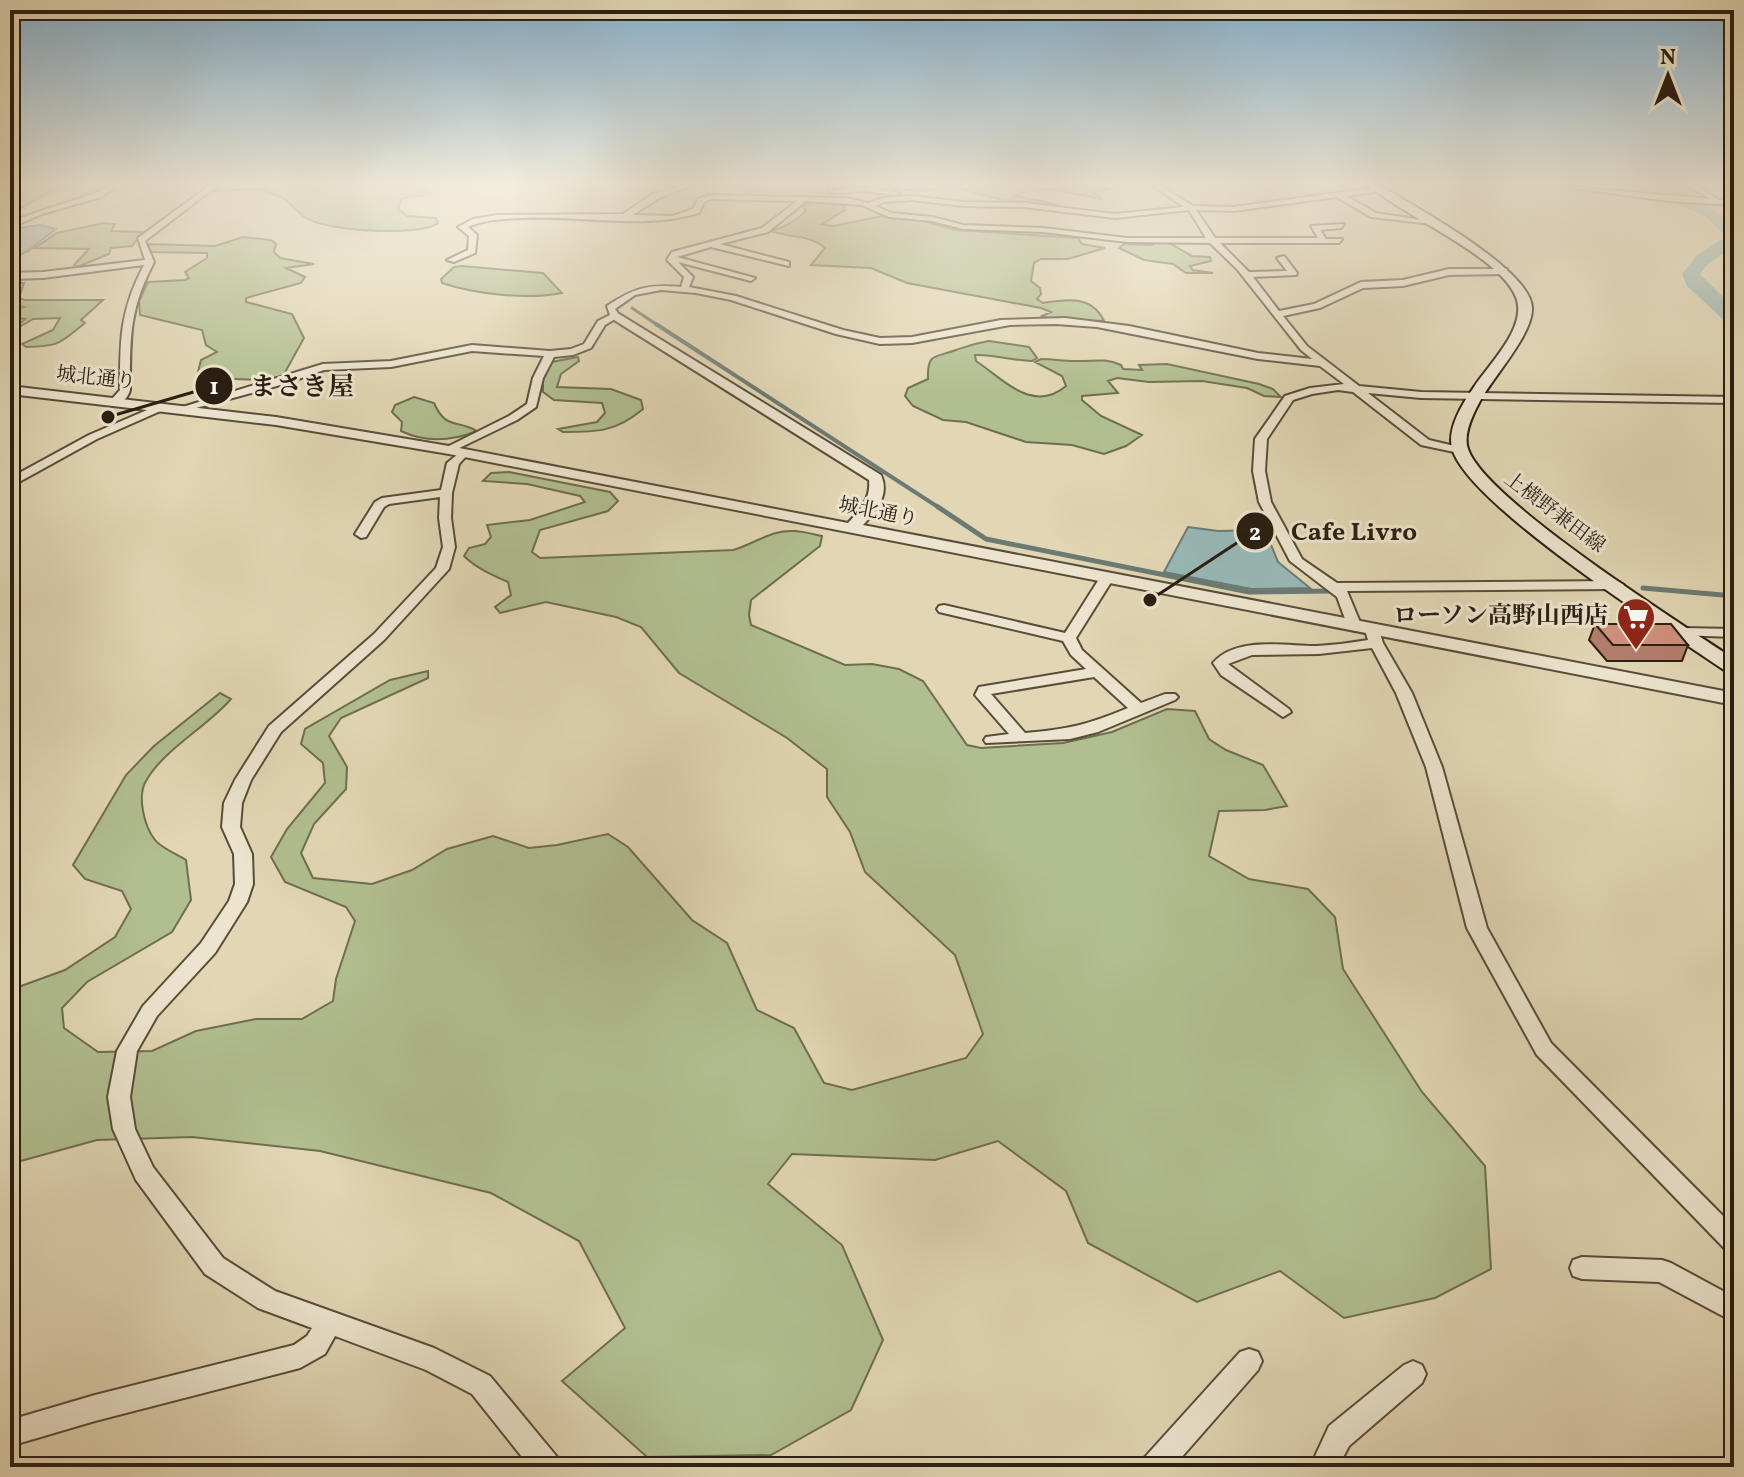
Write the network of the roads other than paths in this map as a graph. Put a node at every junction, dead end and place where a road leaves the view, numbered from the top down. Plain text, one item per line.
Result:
1 (146, 254) edge
2 (463, 254) edge
3 (677, 254) edge
4 (748, 254) edge
5 (1226, 254) edge
6 (1479, 254) edge
7 (671, 258) junction
8 (1281, 258) dead end
9 (451, 260) dead end
10 (150, 262) junction
11 (786, 264) dead end
12 (1504, 271) junction
13 (1247, 275) junction
14 (10, 276) edge
15 (751, 278) dead end
16 (685, 287) junction
17 (1277, 314) junction
18 (615, 316) junction
19 (550, 354) junction
20 (1323, 363) junction
21 (1353, 389) junction
22 (10, 390) edge
23 (1475, 395) junction
24 (1734, 400) edge
25 (115, 401) junction
26 (161, 407) junction
27 (181, 409) junction
28 (1459, 450) junction
29 (456, 451) junction
30 (10, 483) edge
31 (446, 493) junction
32 (852, 528) junction
33 (361, 534) dead end
34 (1106, 579) junction
35 (1617, 585) junction
36 (1334, 587) junction
37 (944, 609) dead end
38 (1683, 632) junction
39 (1368, 633) junction
40 (1734, 633) edge
41 (1069, 638) junction
42 (1734, 668) edge
43 (1095, 672) junction
44 (1170, 697) dead end
45 (1734, 699) edge
46 (1138, 709) junction
47 (1283, 712) dead end
48 (1019, 736) junction
49 (992, 740) dead end
50 (1734, 1243) edge
51 (1582, 1268) dead end
52 (1734, 1310) edge
53 (329, 1324) junction
54 (1249, 1361) dead end
55 (1413, 1374) dead end
56 (10, 1433) edge
57 (547, 1467) edge
58 (1155, 1467) edge
59 (1324, 1467) edge

1 - 10 street
2 - 9 street
3 - 7 street
4 - 11 street
5 - 13 street
6 - 12 main road
7 - 15 street
7 - 16 street
8 - 13 street
10 - 14 street
10 - 25 street
12 - 17 street
12 - 23 main road
13 - 17 street
16 - 18 street
16 - 20 street
17 - 20 street
18 - 19 street
18 - 32 street
19 - 27 street
19 - 29 street
20 - 21 street
21 - 23 street
21 - 28 street
21 - 36 street
22 - 25 street, 城北通り
23 - 24 street
23 - 28 main road
25 - 26 street, 城北通り
26 - 27 street, 城北通り
26 - 30 street
27 - 29 street, 城北通り
28 - 35 main road, 上横野兼田線
29 - 31 street
29 - 32 street, 城北通り
31 - 33 street
31 - 53 street
32 - 34 street, 城北通り
34 - 39 street, 城北通り
34 - 41 street
35 - 36 street
35 - 38 main road, 上横野兼田線
36 - 39 street
37 - 41 street
38 - 40 street
38 - 42 main road, 上横野兼田線
39 - 45 street, 城北通り
39 - 47 street
39 - 50 street
41 - 43 street
43 - 46 street
43 - 48 street
44 - 46 street
46 - 48 street
48 - 49 street
51 - 52 street
53 - 56 street
53 - 57 street
54 - 58 street
55 - 59 street

